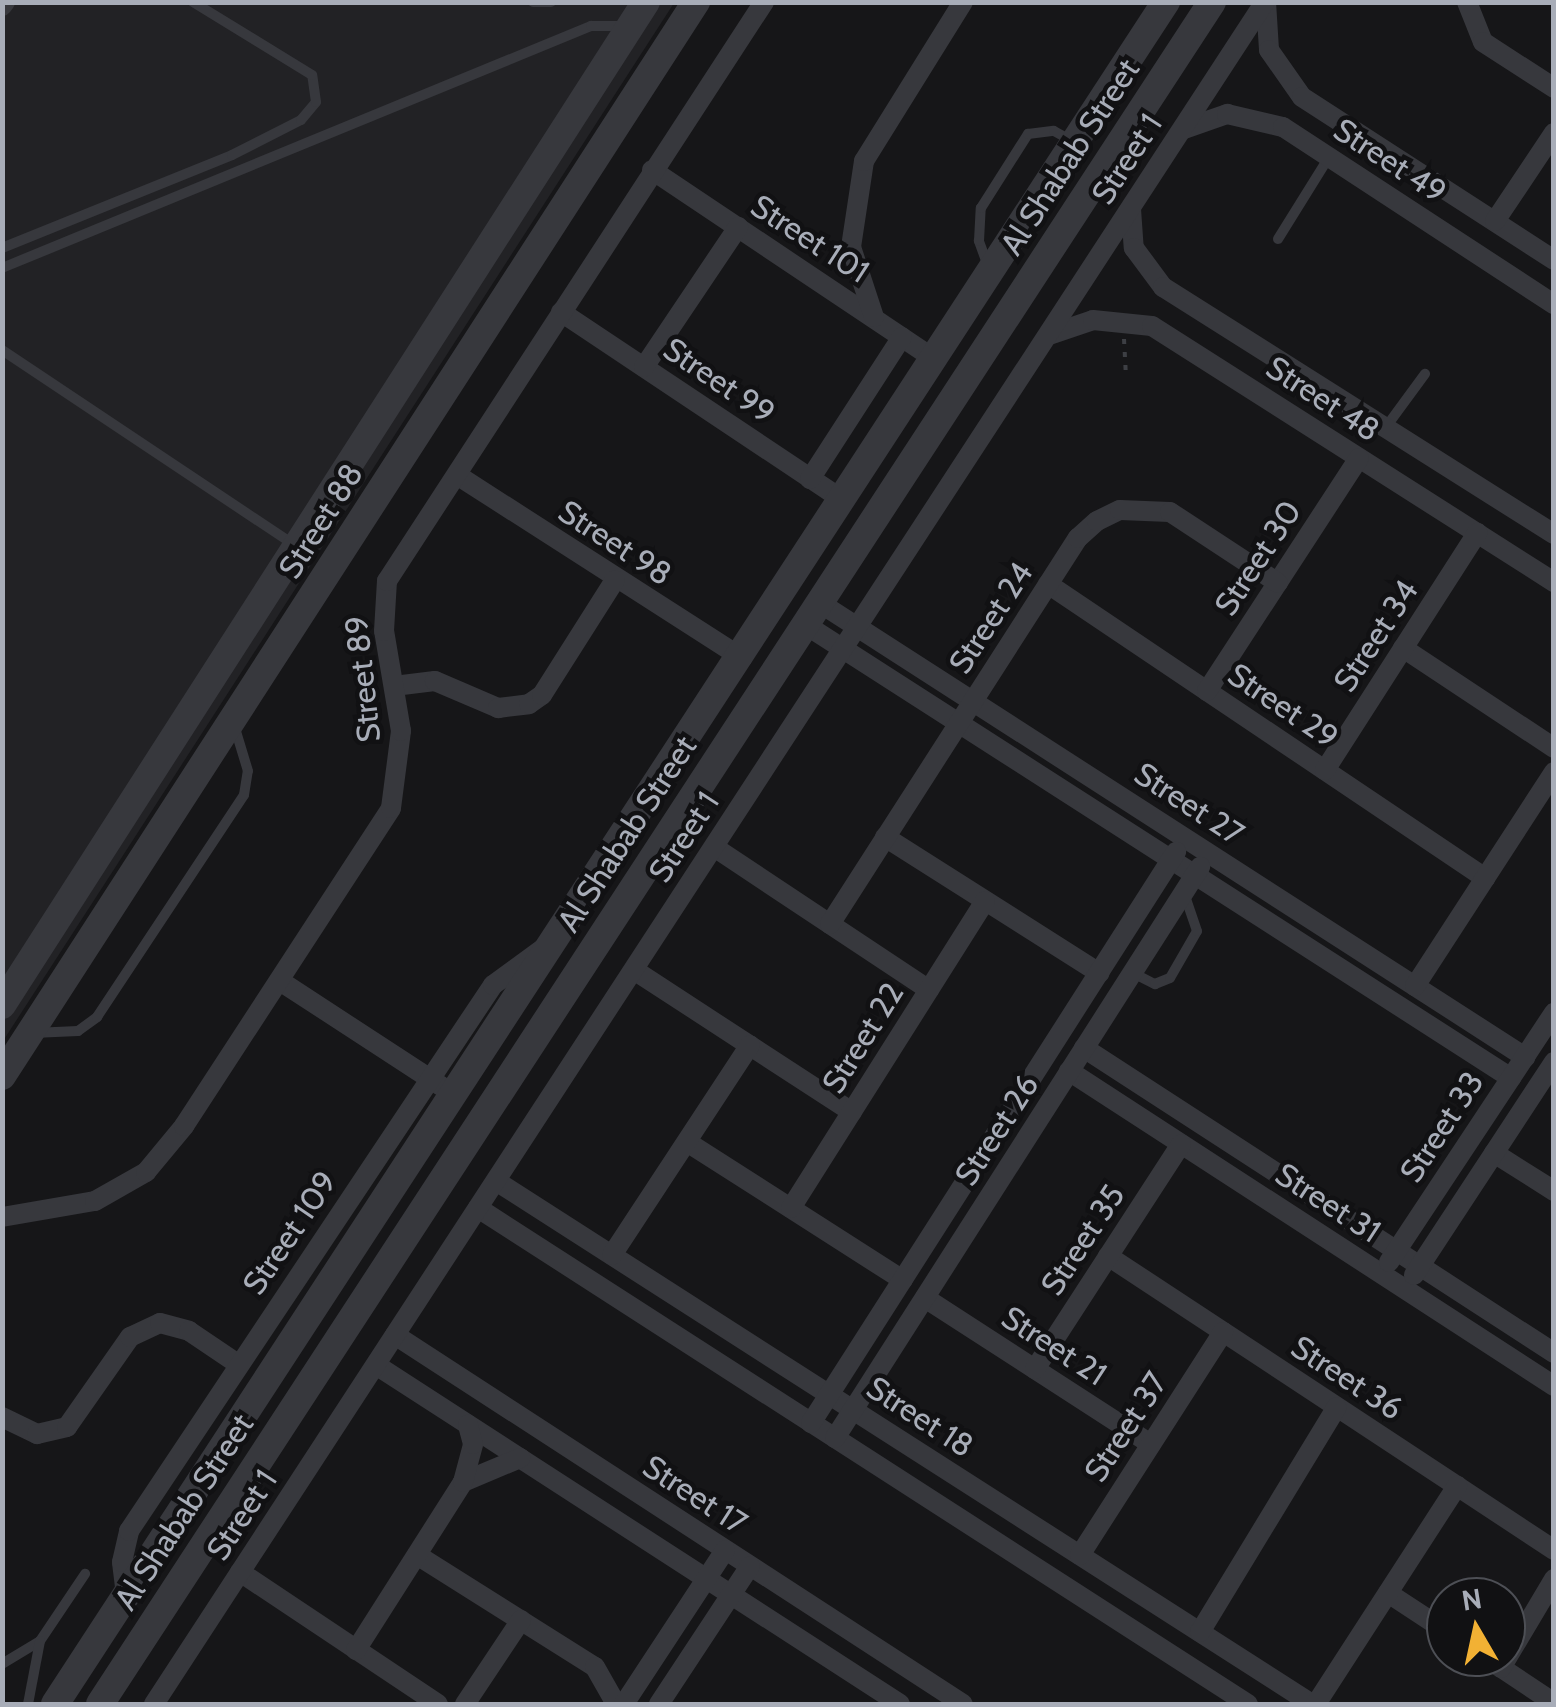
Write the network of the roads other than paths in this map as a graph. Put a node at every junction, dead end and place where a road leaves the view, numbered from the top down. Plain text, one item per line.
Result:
1 (193, 2) edge
2 (532, 2) edge
3 (551, 2) edge
4 (696, 2) edge
5 (764, 2) edge
6 (963, 2) edge
7 (1166, 2) edge
8 (1212, 2) edge
9 (1266, 2) edge
10 (1467, 2) edge
11 (638, 14) edge
12 (1554, 88) edge
13 (1182, 130) junction
14 (1554, 132) edge
15 (1074, 143) junction
16 (1329, 157) junction
17 (652, 170) junction
18 (1130, 208) junction
19 (1494, 221) junction
20 (738, 228) junction
21 (1278, 238) dead end
22 (2, 248) edge
23 (1554, 260) edge
24 (994, 267) junction
25 (2, 268) edge
26 (1028, 285) junction
27 (1554, 304) edge
28 (560, 312) junction
29 (874, 317) junction
30 (1047, 336) junction
31 (902, 338) junction
32 (2, 350) edge
33 (933, 358) junction
34 (644, 367) junction
35 (1426, 374) dead end
36 (1386, 428) junction
37 (1359, 458) junction
38 (458, 475) junction
39 (810, 479) junction
40 (843, 500) junction
41 (1477, 533) junction
42 (1554, 534) edge
43 (290, 559) junction
44 (615, 580) junction
45 (1278, 582) junction
46 (1554, 582) edge
47 (1048, 584) junction
48 (318, 590) junction
49 (813, 614) junction
50 (858, 627) junction
51 (1404, 648) junction
52 (843, 649) junction
53 (742, 658) junction
54 (394, 686) junction
55 (1207, 691) junction
56 (973, 701) junction
57 (959, 723) junction
58 (233, 724) junction
59 (1554, 748) edge
60 (1325, 770) junction
61 (1554, 772) edge
62 (886, 838) junction
63 (1186, 838) junction
64 (714, 847) junction
65 (1209, 853) junction
66 (1172, 860) junction
67 (1485, 878) junction
68 (1189, 884) junction
69 (985, 901) junction
70 (830, 924) junction
71 (560, 938) junction
72 (634, 970) junction
73 (1132, 972) junction
74 (1099, 973) junction
75 (280, 981) junction
76 (1415, 986) junction
77 (929, 990) junction
78 (2, 1005) edge
79 (1554, 1013) edge
80 (32, 1033) junction
81 (490, 1046) junction
82 (750, 1046) junction
83 (1084, 1048) junction
84 (1525, 1056) junction
85 (1554, 1062) edge
86 (520, 1063) junction
87 (1069, 1071) junction
88 (2, 1076) edge
89 (1511, 1078) junction
90 (430, 1079) junction
91 (455, 1096) junction
92 (852, 1112) junction
93 (687, 1142) junction
94 (1181, 1144) junction
95 (1494, 1153) junction
96 (496, 1180) junction
97 (1554, 1192) edge
98 (478, 1208) junction
99 (790, 1208) junction
100 (2, 1217) edge
101 (1396, 1251) junction
102 (612, 1255) junction
103 (1108, 1256) junction
104 (1420, 1266) junction
105 (1381, 1274) junction
106 (903, 1280) junction
107 (1405, 1289) junction
108 (925, 1298) junction
109 (1223, 1332) junction
110 (396, 1335) junction
111 (1554, 1354) edge
112 (238, 1364) junction
113 (376, 1365) junction
114 (1034, 1369) junction
115 (1554, 1386) edge
116 (830, 1394) junction
117 (1337, 1407) junction
118 (853, 1410) junction
119 (2, 1417) edge
120 (812, 1423) junction
121 (468, 1425) junction
122 (834, 1438) junction
123 (1151, 1444) junction
124 (520, 1458) junction
125 (463, 1482) junction
126 (1458, 1486) junction
127 (725, 1550) junction
128 (1554, 1550) edge
129 (417, 1555) junction
130 (1080, 1555) junction
131 (750, 1566) junction
132 (240, 1572) junction
133 (85, 1574) dead end
134 (706, 1579) junction
135 (1554, 1579) edge
136 (1388, 1593) junction
137 (730, 1594) junction
138 (126, 1595) junction
139 (1526, 1617) edge
140 (1426, 1619) edge
141 (521, 1620) junction
142 (1200, 1632) junction
143 (40, 1641) junction
144 (356, 1650) junction
145 (2, 1664) edge
146 (650, 1664) junction
147 (595, 1667) junction
148 (1516, 1677) edge
149 (675, 1680) junction
150 (162, 1702) edge
151 (1554, 1702) edge
152 (28, 1704) edge
153 (55, 1704) edge
154 (100, 1704) edge
155 (438, 1704) edge
156 (465, 1704) edge
157 (616, 1704) edge
158 (624, 1704) edge
159 (659, 1704) edge
160 (679, 1704) edge
161 (900, 1704) edge
162 (963, 1704) edge
163 (1248, 1704) edge
164 (1314, 1704) edge

1 - 22 lane
2 - 3 lane
4 - 48 street, Street 88
5 - 17 street, Street 89
6 - 29 street
7 - 15 street, Al Shabab Street
8 - 26 street, Al Shabab Street
9 - 13 street, Street 1
9 - 19 street, Street 49
10 - 12 street
11 - 25 lane
11 - 43 street, Street 88
13 - 16 street, Street 49
13 - 18 street, Street 1
14 - 19 street
15 - 24 street, Al Shabab Street
15 - 24 lane
16 - 21 lane
16 - 27 street, Street 49
17 - 20 street, Street 101
17 - 28 street, Street 89
18 - 30 street, Street 1
18 - 36 street, Street 48
19 - 23 street, Street 49
20 - 29 street, Street 101
20 - 34 street
24 - 26 street
24 - 33 street, Al Shabab Street
26 - 49 street, Al Shabab Street
28 - 34 street, Street 99
28 - 38 street, Street 89
29 - 31 street, Street 101
30 - 37 street, Street 48
30 - 50 street, Street 1
31 - 33 street, Street 101
31 - 39 street
32 - 43 lane
33 - 40 street, Al Shabab Street
34 - 39 street, Street 99
35 - 36 lane
36 - 42 street, Street 48
37 - 41 street, Street 48
37 - 45 street, Street 30
38 - 44 street, Street 98
38 - 54 street, Street 89
39 - 40 street, Street 99
40 - 53 street, Al Shabab Street
41 - 46 street, Street 48
41 - 51 street, Street 34
43 - 48 street
43 - 78 street, Street 88
44 - 53 street, Street 98
44 - 54 street
45 - 47 street, Street 24
45 - 55 street, Street 30
47 - 55 street, Street 29
47 - 56 street, Street 24
48 - 58 street, Street 88
49 - 50 street, Street 27
49 - 52 street, Street 27
49 - 86 street, Al Shabab Street
50 - 52 street, Street 1
50 - 56 street, Street 27
51 - 59 street
51 - 60 street, Street 34
52 - 57 street, Street 27
52 - 64 street, Street 1
53 - 71 street, Al Shabab Street
54 - 75 street, Street 89
55 - 60 street, Street 29
56 - 57 street, Street 24
56 - 63 street, Street 27
57 - 62 street, Street 24
57 - 66 street, Street 27
58 - 80 street, Street 88
58 - 80 lane
60 - 67 street, Street 29
61 - 67 street
62 - 69 street
62 - 70 street, Street 24
63 - 65 street, Street 27
63 - 66 street, Street 26
64 - 70 street
64 - 72 street, Street 1
65 - 68 street, Street 26
65 - 76 street, Street 27
66 - 68 street, Street 27
66 - 74 street, Street 26
67 - 76 street
68 - 73 street, Street 26
68 - 73 lane
68 - 89 street, Street 27
69 - 74 street
69 - 77 street, Street 22
70 - 77 street
71 - 81 street, Al Shabab Street
71 - 90 street, Street 109
72 - 82 street
72 - 96 street, Street 1
73 - 83 street, Street 26
74 - 106 street, Street 26
75 - 90 street
75 - 100 street, Street 89
76 - 84 street, Street 27
77 - 92 street, Street 22
79 - 84 street, Street 33
80 - 88 street, Street 88
81 - 86 street
81 - 91 street, Al Shabab Street
82 - 92 street
82 - 93 street
83 - 87 street, Street 26
83 - 101 street, Street 31
84 - 89 street, Street 33
85 - 95 street, Street 33
86 - 154 street, Al Shabab Street
87 - 94 street, Street 31
87 - 108 street, Street 26
89 - 101 street, Street 33
90 - 91 street
90 - 112 street, Street 109
91 - 138 street, Al Shabab Street
92 - 99 street, Street 22
93 - 99 street
93 - 102 street
94 - 103 street, Street 35
94 - 105 street, Street 31
95 - 97 street
95 - 104 street, Street 33
96 - 98 street, Street 1
96 - 102 street, Street 18
98 - 110 street, Street 1
98 - 120 street, Street 18
99 - 106 street
101 - 104 street, Street 31
101 - 105 street, Street 33
102 - 116 street, Street 18
103 - 109 street, Street 36
103 - 114 street, Street 35
104 - 107 street, Street 33
104 - 111 street, Street 31
105 - 107 street, Street 31
106 - 116 street, Street 26
107 - 115 street, Street 31
108 - 114 street, Street 21
108 - 118 street, Street 26
109 - 117 street, Street 36
109 - 123 street, Street 37
110 - 113 street, Street 1
110 - 127 street, Street 17
112 - 119 street
112 - 138 street, Street 109
113 - 121 street, Street 17
113 - 132 street, Street 1
114 - 123 street, Street 21
116 - 118 street, Street 18
116 - 120 street, Street 26
117 - 126 street, Street 36
117 - 142 street
118 - 122 street, Street 26
118 - 130 street, Street 18
120 - 122 street, Street 18
121 - 124 street, Street 17
121 - 125 street
122 - 163 street, Street 18
123 - 130 street, Street 37
124 - 125 street
124 - 134 street, Street 17
125 - 129 street
126 - 128 street, Street 36
126 - 136 street
127 - 131 street, Street 17
127 - 134 street
129 - 141 street
129 - 144 street
130 - 142 street, Street 18
131 - 137 street
131 - 162 street, Street 17
132 - 144 street
132 - 150 street, Street 1
133 - 143 lane
134 - 137 street, Street 17
134 - 146 street
135 - 139 street
136 - 140 street
136 - 164 street
137 - 149 street
137 - 161 street, Street 17
138 - 153 street, Al Shabab Street
141 - 147 street
141 - 156 street
142 - 164 street, Street 18
143 - 145 lane
143 - 152 lane
144 - 155 street
146 - 147 street
146 - 158 street
147 - 157 street
148 - 151 street
149 - 159 street
149 - 160 street

